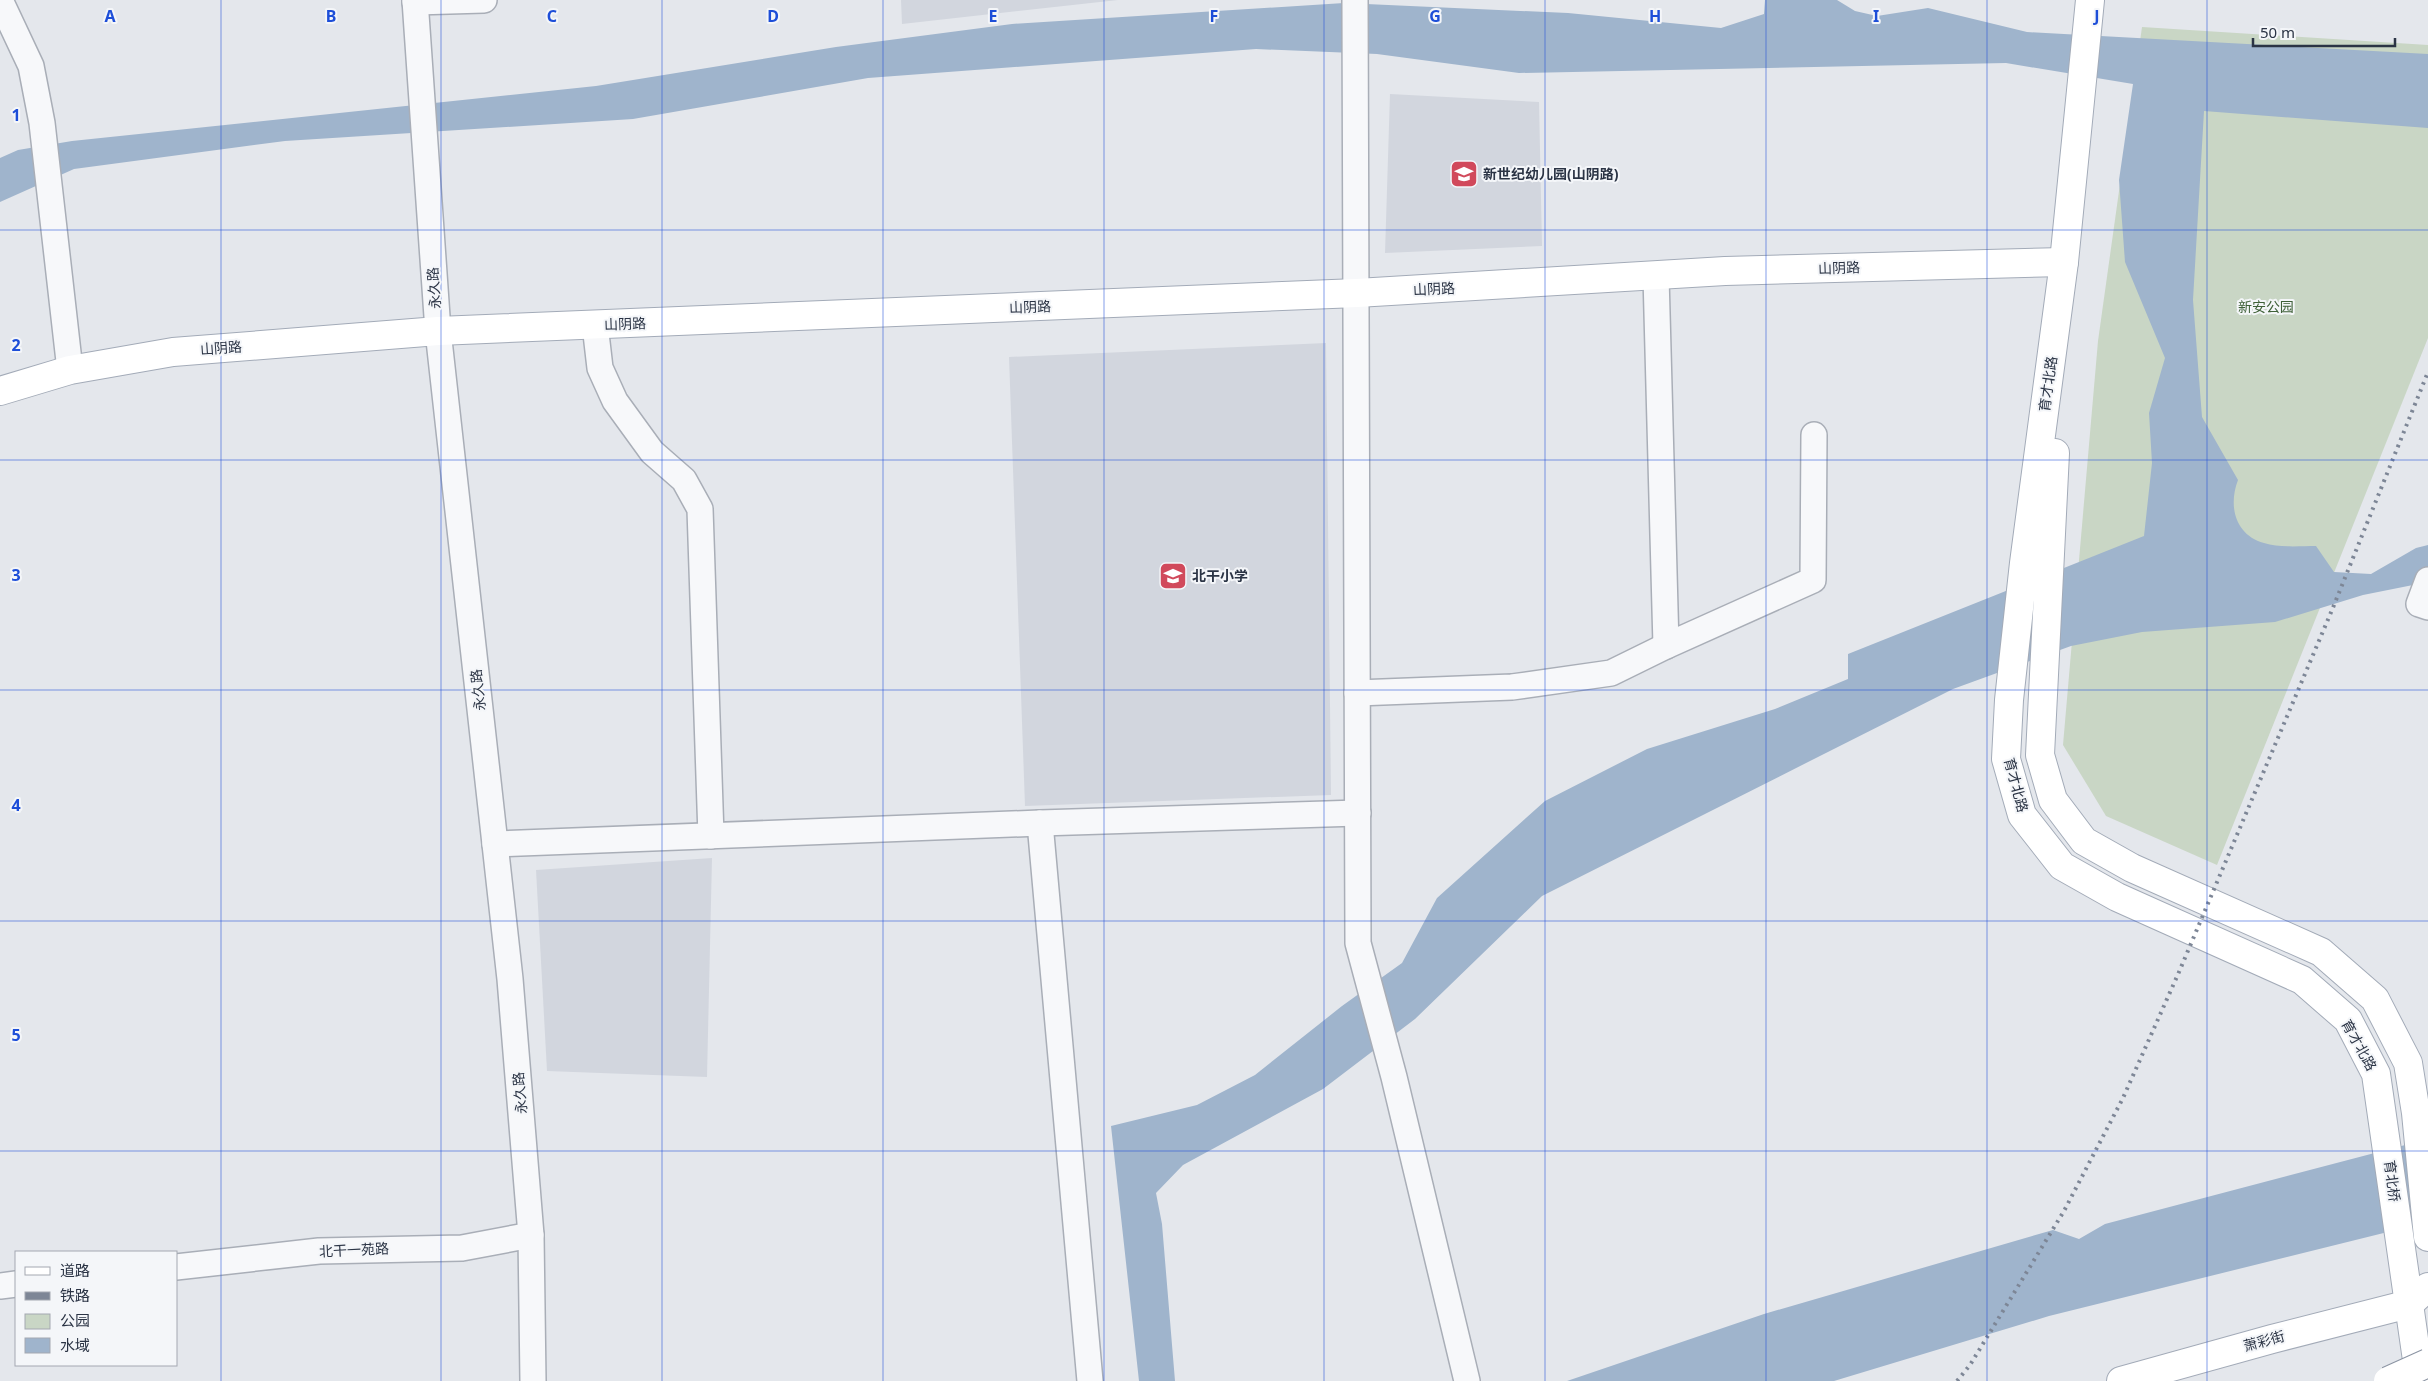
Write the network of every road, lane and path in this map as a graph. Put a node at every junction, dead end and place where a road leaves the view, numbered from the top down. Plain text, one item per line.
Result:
1 (0, 0) edge
2 (484, 0) edge
3 (1355, 0) edge
4 (415, 1) edge
5 (2089, 4) edge
6 (2064, 262) junction
7 (1656, 276) junction
8 (1357, 293) junction
9 (595, 325) junction
10 (438, 331) junction
11 (70, 370) junction
12 (0, 391) edge
13 (1814, 435) dead end
14 (2428, 580) edge
15 (2424, 605) edge
16 (1666, 646) junction
17 (1358, 693) junction
18 (1358, 813) junction
19 (1040, 823) junction
20 (711, 836) junction
21 (495, 844) junction
22 (2383, 1118) joint
23 (531, 1235) junction
24 (2428, 1238) edge
25 (178, 1267) edge
26 (15, 1284) edge
27 (0, 1286) edge
28 (2422, 1300) edge
29 (2428, 1363) edge
30 (534, 1381) edge
31 (1090, 1381) edge
32 (1467, 1381) edge
33 (2121, 1381) edge
34 (2388, 1381) edge
35 (2420, 1381) edge

1 - 11 street
2 - 4 street
3 - 8 street
4 - 10 street, 永久路
5 - 6 main road, 育才北路
6 - 7 main road, 山阴路
6 - 22 main road, 育才北路
6 - 24 main road, 育才北路
7 - 8 main road, 山阴路
7 - 16 street
8 - 9 main road, 山阴路
8 - 17 street
9 - 10 main road, 山阴路
9 - 20 street
10 - 11 main road, 山阴路
10 - 21 street, 永久路
11 - 12 main road, 山阴路
13 - 16 street
14 - 15 street
16 - 17 street
17 - 18 street
18 - 19 street
18 - 32 street
19 - 20 street
19 - 31 street
20 - 21 street
21 - 23 street, 永久路
22 - 28 main road, 育北桥
23 - 25 street, 北干一苑路
23 - 30 street, 永久路
26 - 27 street
28 - 33 main road, 萧彩街
28 - 35 main road, 育北桥
29 - 34 main road, bridge

